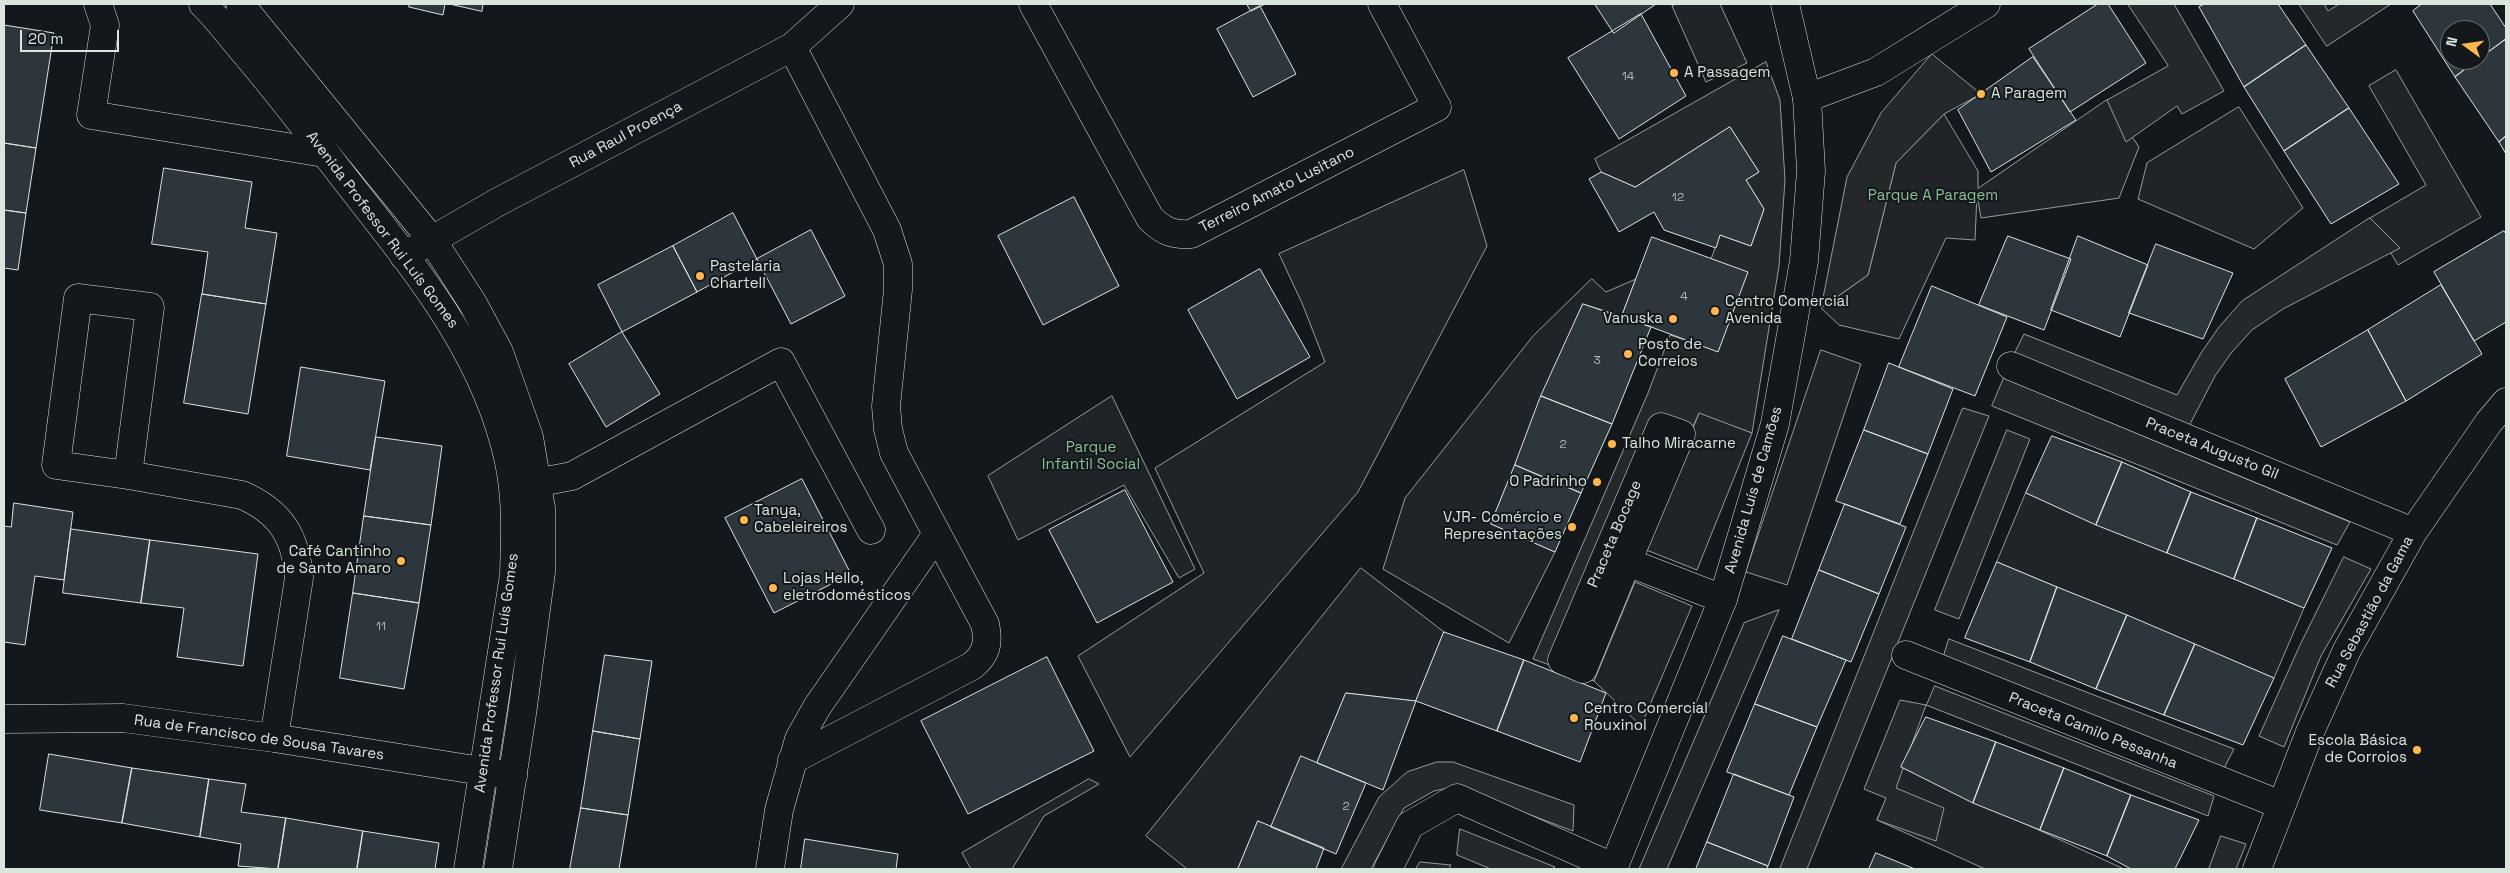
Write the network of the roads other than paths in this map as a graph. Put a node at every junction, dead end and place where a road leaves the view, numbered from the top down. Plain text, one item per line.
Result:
1 (98, 4) edge
2 (203, 4) edge
3 (240, 4) edge
4 (840, 4) edge
5 (1034, 4) edge
6 (1382, 4) edge
7 (1784, 4) edge
8 (1986, 4) edge
9 (792, 47) junction
10 (1807, 98) junction
11 (324, 152) junction
12 (432, 240) junction
13 (404, 256) junction
14 (2011, 366) dead end
15 (2506, 402) edge
16 (128, 475) junction
17 (525, 485) junction
18 (871, 530) dead end
19 (2413, 532) junction
20 (937, 534) junction
21 (1627, 562) junction
22 (1723, 599) junction
23 (1906, 655) dead end
24 (4, 719) edge
25 (274, 738) junction
26 (792, 760) junction
27 (483, 772) junction
28 (513, 776) junction
29 (2281, 805) junction
30 (1613, 868) edge
31 (468, 869) edge
32 (498, 869) edge
33 (770, 869) edge
34 (1388, 869) edge
35 (2257, 869) edge

1 - 11 street
2 - 11 street, Avenida Professor Rui Luís Gomes
3 - 12 street, Avenida Professor Rui Luís Gomes
4 - 9 street, Rua Raul Proença
5 - 6 street, Terreiro Amato Lusitano
7 - 10 street, Avenida Luís de Camões
8 - 10 street
9 - 12 street, Rua Raul Proença
9 - 20 street
10 - 22 street, Avenida Luís de Camões
11 - 13 street, Avenida Professor Rui Luís Gomes
12 - 13 street, Rua Raul Proença
12 - 17 street, Avenida Professor Rui Luís Gomes
13 - 17 street, Avenida Professor Rui Luís Gomes
14 - 19 street, Praceta Augusto Gil
15 - 19 street, Rua Sebastião da Gama
16 - 16 street
16 - 25 street
17 - 18 street
17 - 27 street, Avenida Professor Rui Luís Gomes
17 - 28 street, Avenida Professor Rui Luís Gomes
19 - 29 street, Rua Sebastião da Gama
20 - 26 street
20 - 26 street
21 - 21 street, Praceta Bocage
21 - 22 street, Praceta Bocage
22 - 30 street, Avenida Luís de Camões
23 - 29 street, Praceta Camilo Pessanha
24 - 25 street, Rua de Francisco de Sousa Tavares
25 - 27 street, Rua de Francisco de Sousa Tavares
26 - 33 street
27 - 28 street, Rua de Francisco de Sousa Tavares
27 - 31 street, Avenida Professor Rui Luís Gomes
28 - 32 street, Avenida Professor Rui Luís Gomes
29 - 35 street, Rua Sebastião da Gama
30 - 34 street

